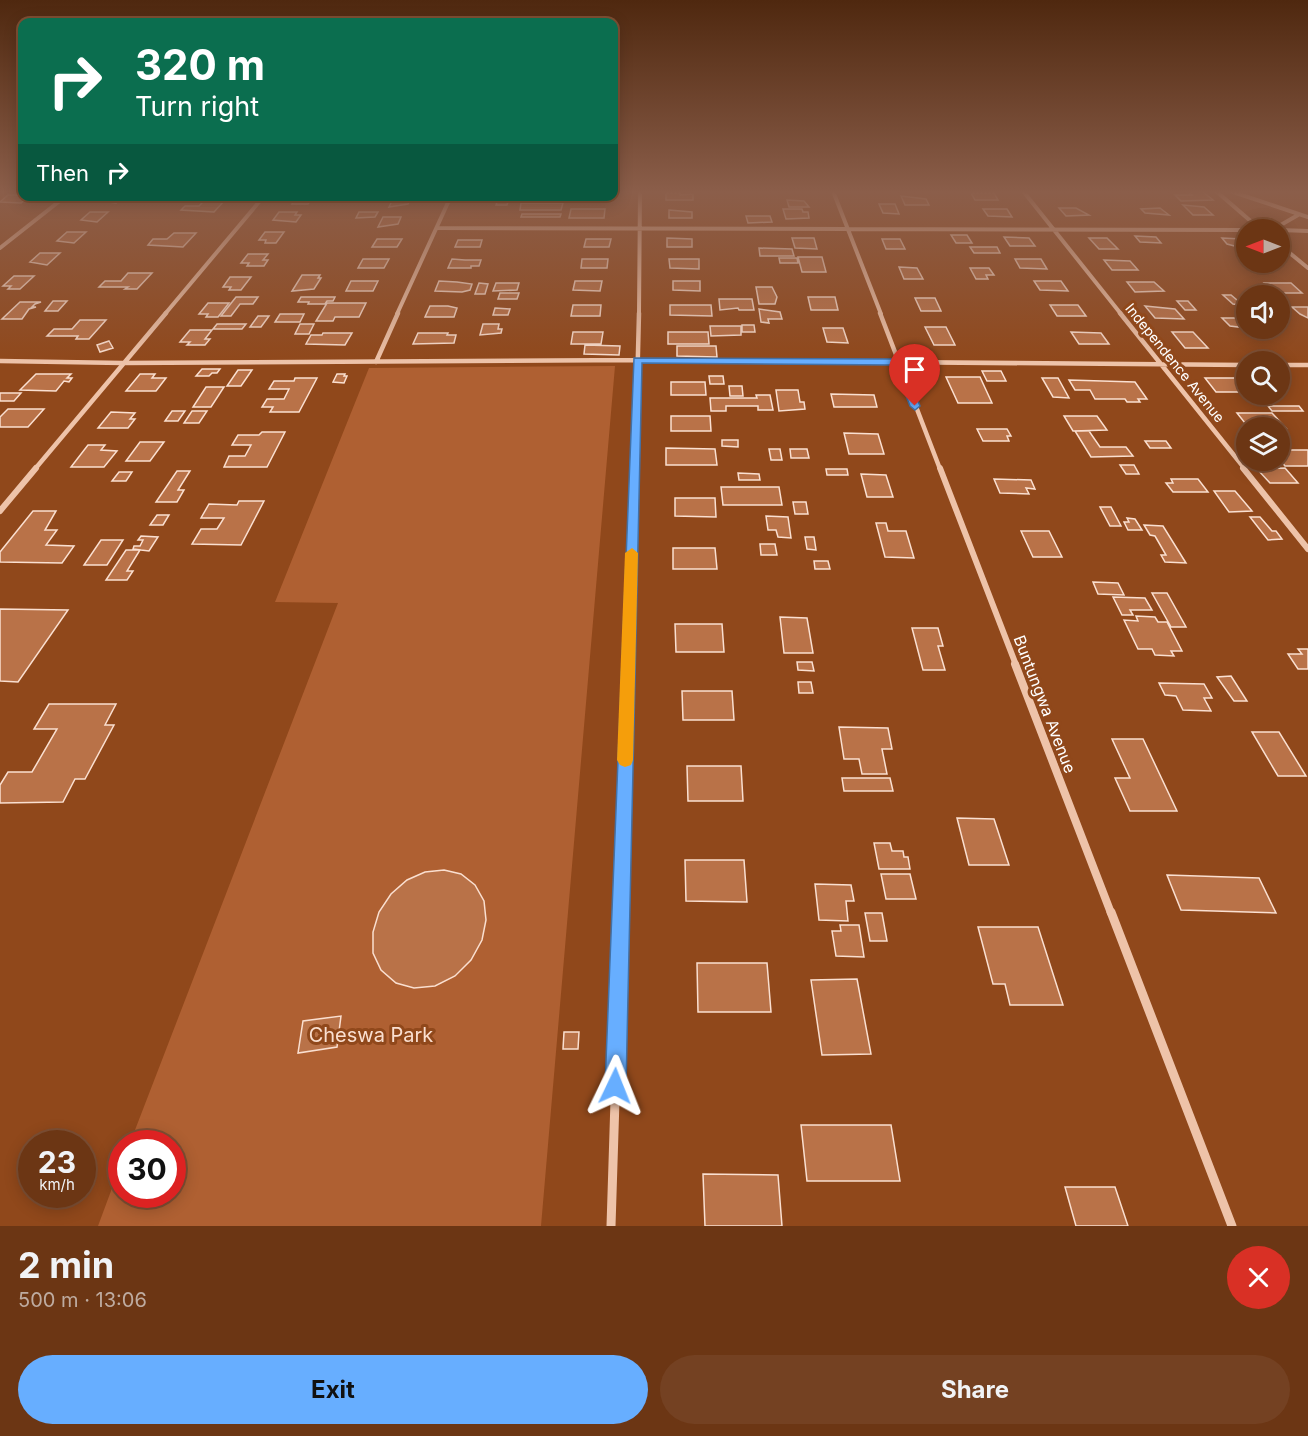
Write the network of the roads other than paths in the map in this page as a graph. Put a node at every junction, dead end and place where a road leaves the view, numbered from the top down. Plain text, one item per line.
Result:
1 (220, 248) edge
2 (429, 248) edge
3 (638, 248) edge
4 (856, 248) edge
5 (1069, 248) edge
6 (1290, 253) edge
7 (1308, 268) edge
8 (638, 360) junction
9 (0, 361) edge
10 (376, 362) junction
11 (898, 362) junction
12 (123, 363) junction
13 (1160, 364) junction
14 (1236, 365) edge
15 (1290, 365) edge
16 (1308, 365) edge
17 (0, 511) edge
18 (1308, 549) edge
19 (611, 1226) edge
20 (1232, 1226) edge

1 - 12 street
2 - 10 street
3 - 8 street
4 - 11 street, Buntungwa Avenue
5 - 13 street, Independence Avenue
6 - 7 street
8 - 10 street
8 - 11 street
8 - 19 street
9 - 12 street
10 - 12 street
11 - 13 street
11 - 20 street, Buntungwa Avenue
12 - 17 street
13 - 14 street
13 - 18 street, Independence Avenue
15 - 16 street

